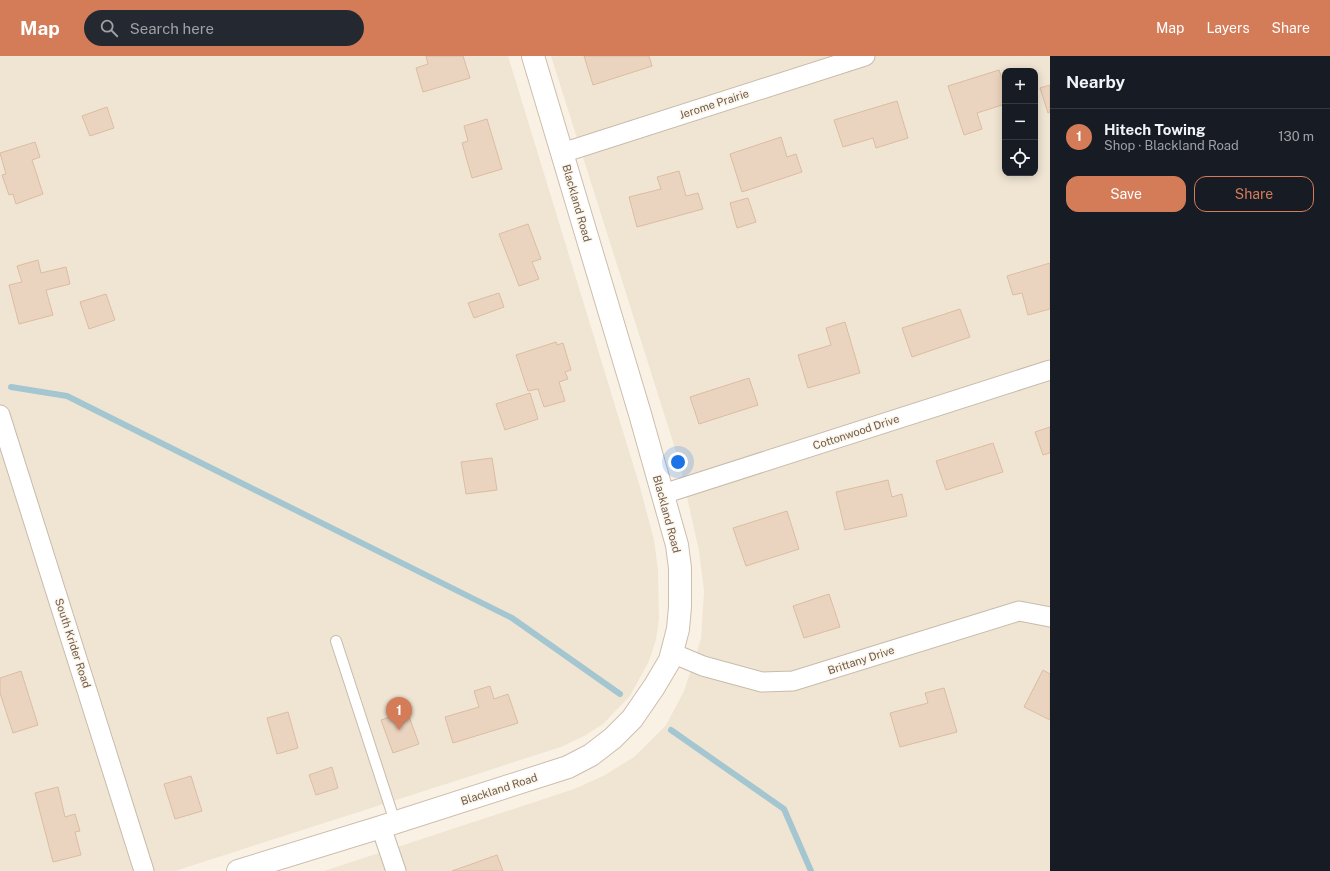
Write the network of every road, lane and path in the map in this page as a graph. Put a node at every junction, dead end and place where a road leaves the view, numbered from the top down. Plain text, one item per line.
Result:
1 (533, 56) edge
2 (866, 56) edge
3 (562, 153) junction
4 (1050, 370) edge
5 (0, 416) edge
6 (663, 494) junction
7 (1050, 618) edge
8 (336, 641) dead end
9 (672, 653) junction
10 (388, 825) junction
11 (144, 871) edge
12 (238, 871) edge
13 (396, 871) edge

1 - 3 street, Blackland Road
2 - 3 street, Jerome Prairie
3 - 6 street, Blackland Road
4 - 6 street, Cottonwood Drive
5 - 11 street, South Krider Road
6 - 9 street, Blackland Road
7 - 9 street, Brittany Drive
8 - 10 lane
9 - 10 street, Blackland Road
10 - 12 street, Blackland Road
10 - 13 street

